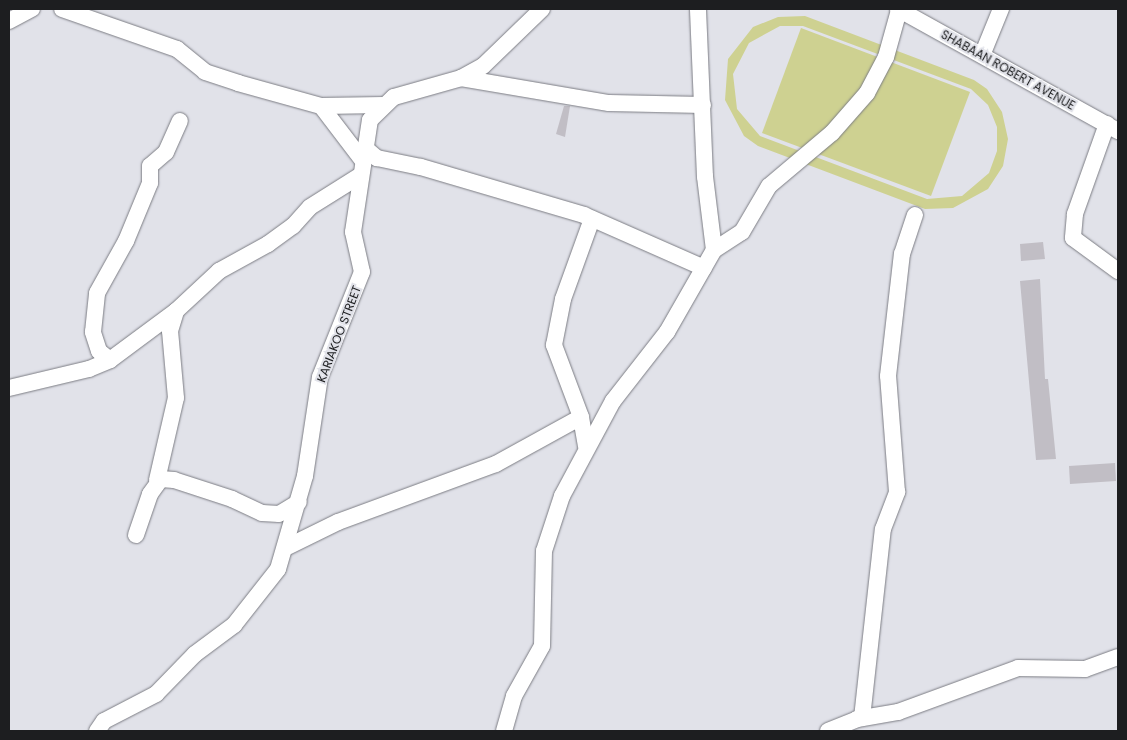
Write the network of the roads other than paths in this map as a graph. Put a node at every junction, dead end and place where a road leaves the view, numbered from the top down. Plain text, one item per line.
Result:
1 (32, 9) edge
2 (62, 9) edge
3 (542, 9) edge
4 (698, 9) edge
5 (1001, 9) edge
6 (902, 10) edge
7 (9, 21) edge
8 (982, 53) junction
9 (461, 78) junction
10 (384, 105) junction
11 (703, 105) junction
12 (321, 106) junction
13 (180, 121) dead end
14 (1112, 128) edge
15 (363, 161) junction
16 (915, 215) dead end
17 (592, 219) junction
18 (714, 250) junction
19 (704, 268) junction
20 (1118, 271) edge
21 (176, 310) junction
22 (110, 360) junction
23 (9, 388) edge
24 (581, 417) junction
25 (586, 446) junction
26 (157, 480) junction
27 (299, 502) junction
28 (136, 534) dead end
29 (285, 548) junction
30 (1118, 656) edge
31 (862, 718) junction
32 (97, 731) edge
33 (504, 731) edge
34 (828, 731) edge

1 - 7 street
2 - 12 street
3 - 9 street, KARIAKOO STREET
4 - 11 street
5 - 8 street
6 - 8 street, SHABAAN ROBERT AVENUE
6 - 18 street
8 - 14 street, SHABAAN ROBERT AVENUE
9 - 10 street, KARIAKOO STREET
9 - 11 street
10 - 12 street
10 - 15 street, KARIAKOO STREET
11 - 18 street
12 - 15 street
13 - 22 street
14 - 20 street
15 - 17 street
15 - 21 street
15 - 27 street, KARIAKOO STREET
16 - 31 street
17 - 19 street
17 - 24 street
18 - 19 street
19 - 25 street
21 - 22 street
21 - 26 street
22 - 23 street
24 - 25 street
24 - 29 street
25 - 33 street
26 - 27 street
26 - 28 street
27 - 29 street, KARIAKOO STREET
29 - 32 street, KARIAKOO STREET
30 - 31 street
31 - 34 street

